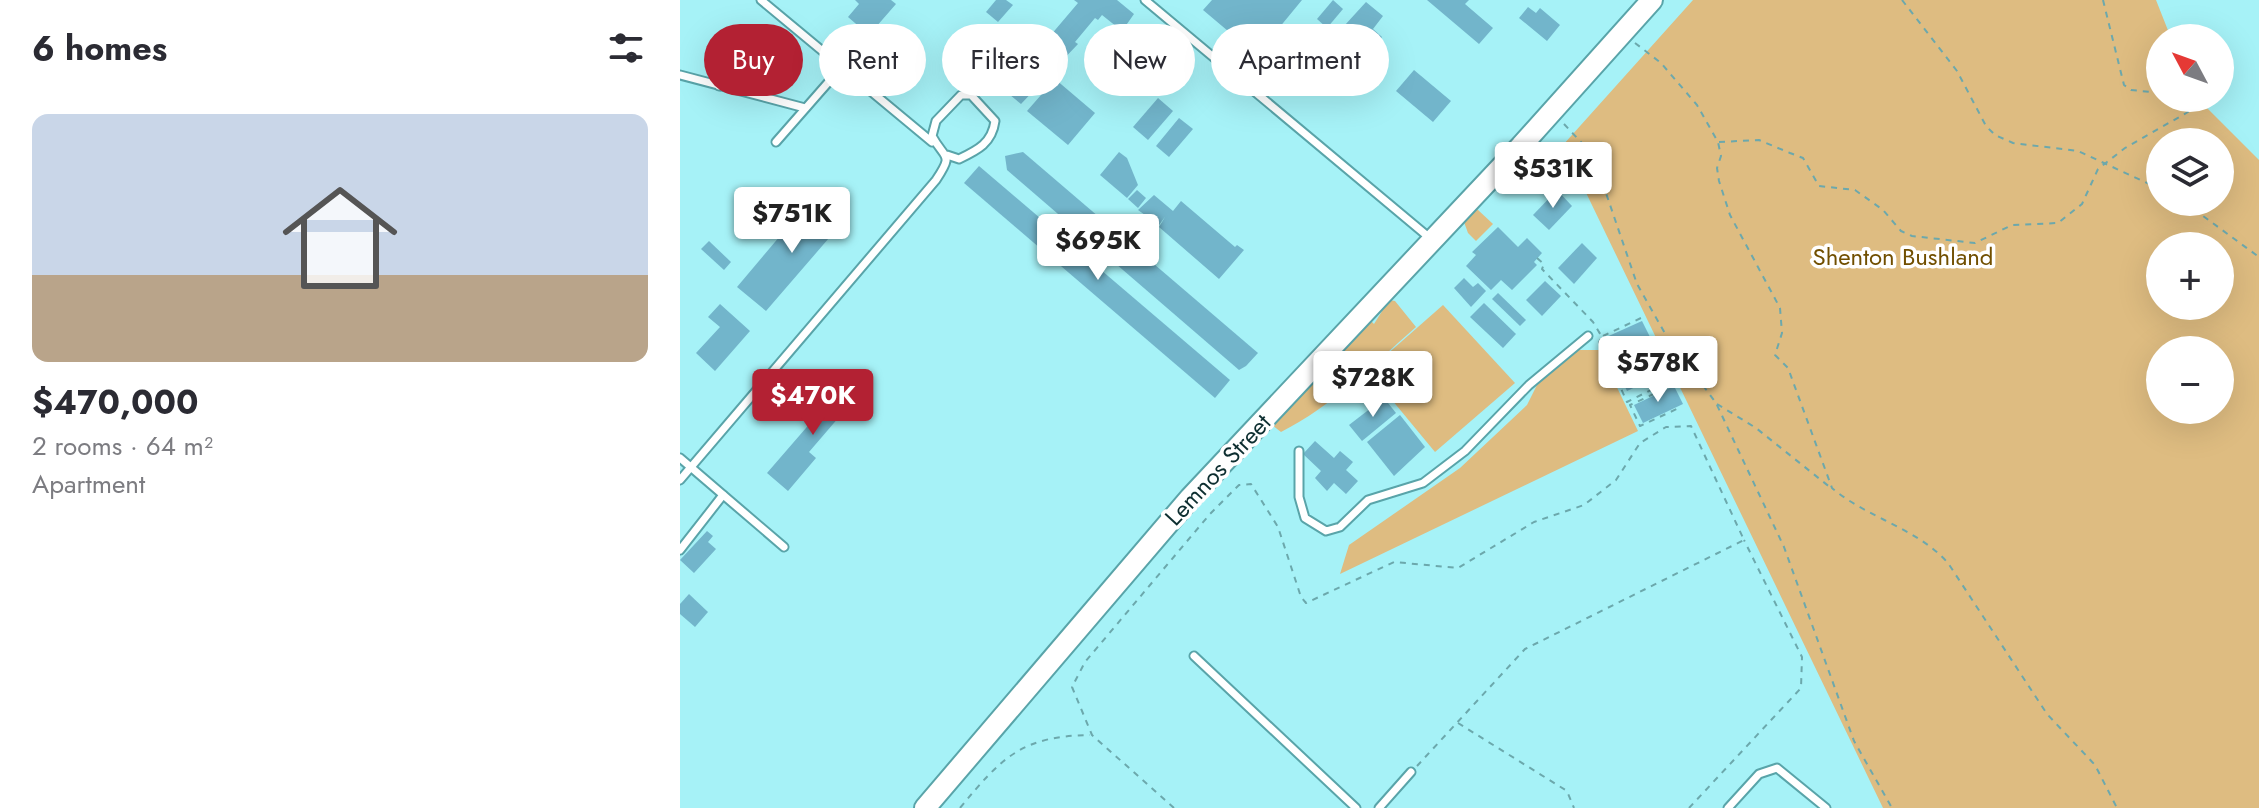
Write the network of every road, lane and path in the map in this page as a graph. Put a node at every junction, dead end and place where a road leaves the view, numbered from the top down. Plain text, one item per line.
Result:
1 (761, 0) edge
2 (1145, 0) edge
3 (1652, 0) edge
4 (1902, 0) edge
5 (2103, 0) edge
6 (1623, 33) junction
7 (819, 51) edge
8 (680, 75) edge
9 (704, 82) edge
10 (819, 92) edge
11 (2146, 92) edge
12 (758, 96) edge
13 (874, 96) edge
14 (805, 108) junction
15 (2188, 112) edge
16 (1551, 113) junction
17 (776, 142) dead end
18 (1718, 142) junction
19 (937, 146) junction
20 (947, 155) junction
21 (2105, 166) junction
22 (2146, 183) edge
23 (2203, 216) edge
24 (1433, 240) junction
25 (2259, 257) edge
26 (1537, 258) dead end
27 (1641, 318) dead end
28 (1588, 336) dead end
29 (1602, 337) junction
30 (1657, 352) dead end
31 (1637, 362) junction
32 (1716, 403) junction
33 (1681, 407) dead end
34 (1299, 451) dead end
35 (680, 458) edge
36 (691, 467) junction
37 (680, 480) edge
38 (1832, 488) junction
39 (723, 495) junction
40 (1744, 540) junction
41 (784, 547) dead end
42 (680, 550) edge
43 (1194, 656) dead end
44 (1458, 723) junction
45 (1092, 735) junction
46 (1411, 772) joint
47 (925, 808) edge
48 (960, 808) edge
49 (1174, 808) edge
50 (1356, 808) edge
51 (1379, 808) edge
52 (1574, 808) edge
53 (1689, 808) edge
54 (1728, 808) edge
55 (1826, 808) edge
56 (1892, 808) edge
57 (2117, 808) edge

1 - 7 lane
2 - 24 lane
3 - 6 street, Lemnos Street
4 - 21 path
5 - 11 path
6 - 16 street, Lemnos Street
6 - 18 path
8 - 9 lane
10 - 14 lane
12 - 14 lane
13 - 19 lane
14 - 17 lane
15 - 21 path
16 - 24 street, Lemnos Street
16 - 32 path
18 - 21 path
18 - 38 path
19 - 20 lane
19 - 20 lane
20 - 36 lane
21 - 22 path
23 - 25 path
24 - 47 street, Lemnos Street
26 - 29 path
27 - 29 path
28 - 34 lane
29 - 31 path
30 - 31 path
31 - 33 path
32 - 38 path
32 - 56 path
35 - 36 lane
36 - 37 lane
36 - 39 lane
38 - 57 path
39 - 41 lane
39 - 42 lane
40 - 44 path
40 - 45 path
40 - 53 path
43 - 50 lane
44 - 46 path
44 - 52 path
45 - 48 path
45 - 49 path
46 - 51 lane
54 - 55 lane

